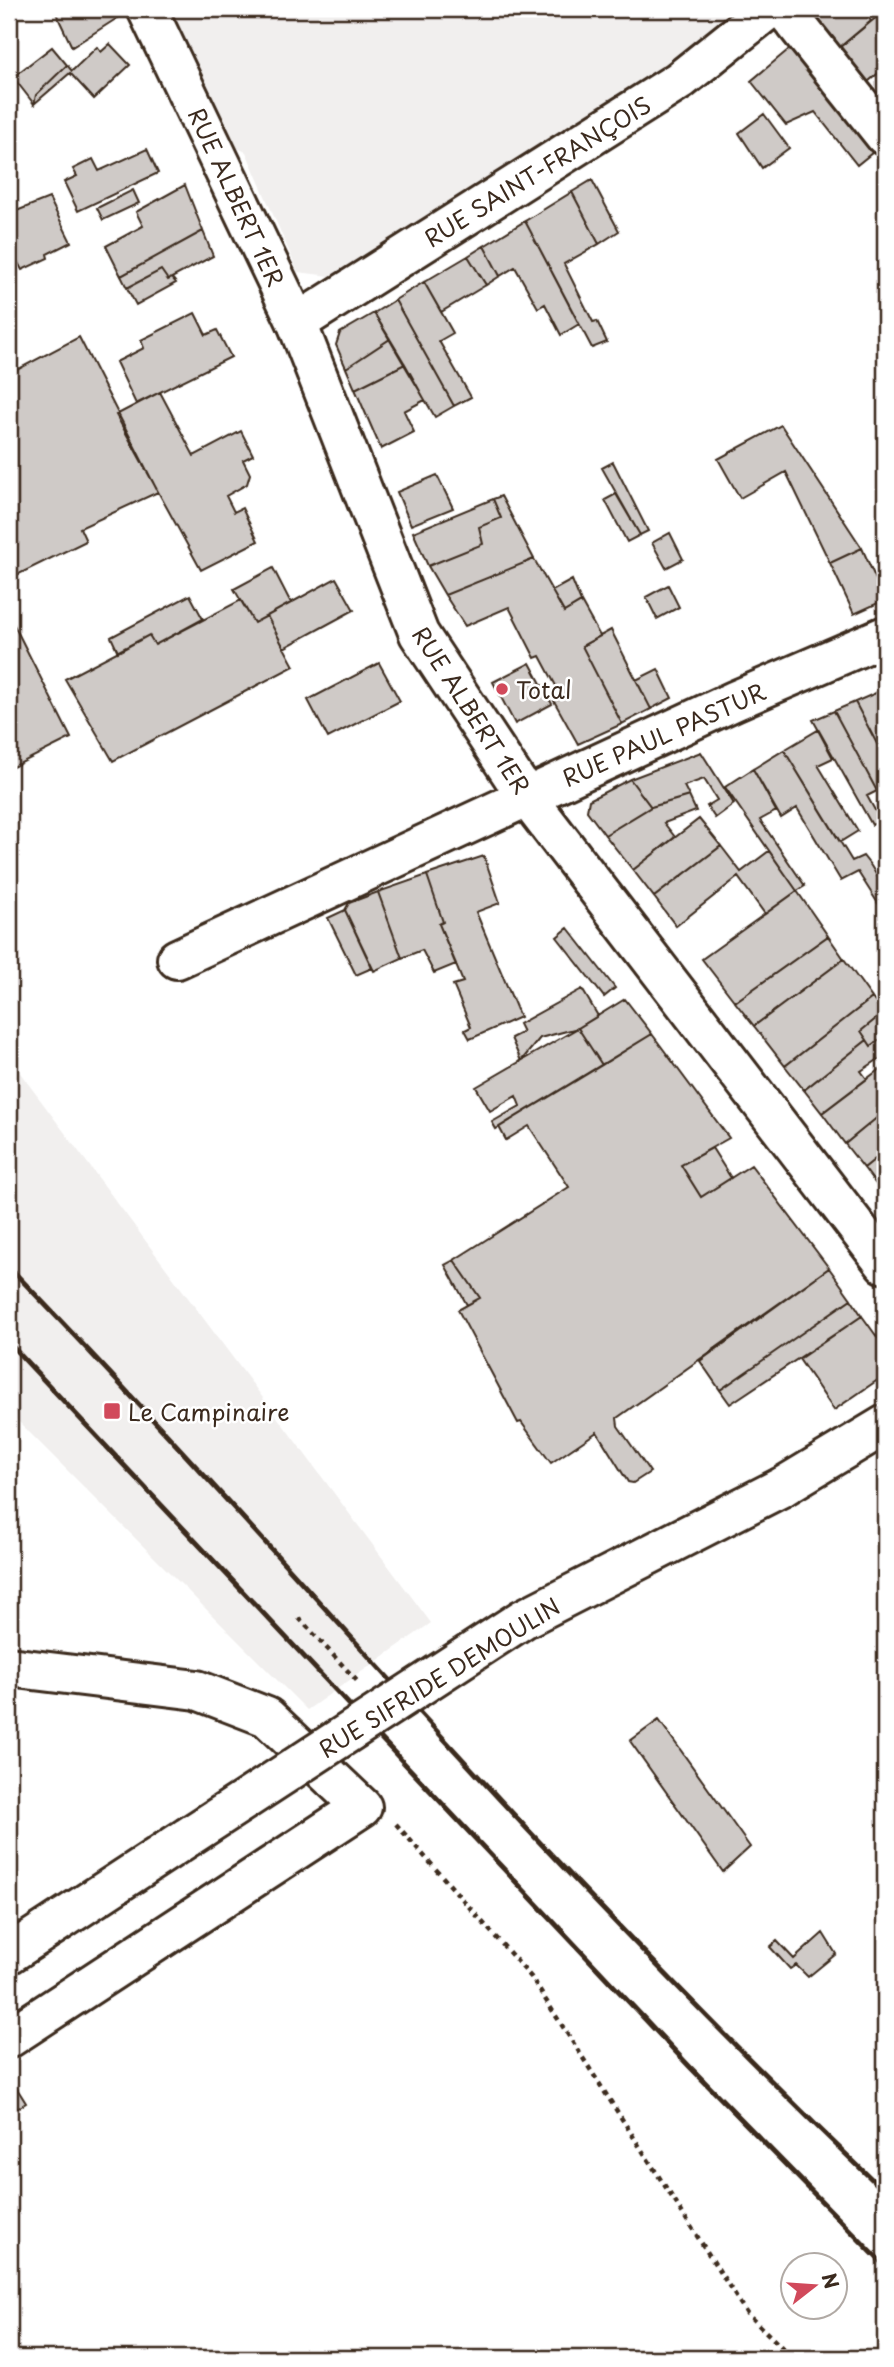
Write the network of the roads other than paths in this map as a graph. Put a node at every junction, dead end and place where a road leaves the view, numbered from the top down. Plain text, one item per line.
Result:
1 (148, 9) edge
2 (769, 9) edge
3 (783, 9) edge
4 (885, 136) edge
5 (297, 323) junction
6 (885, 636) edge
7 (526, 796) junction
8 (177, 960) dead end
9 (885, 1264) edge
10 (885, 1425) edge
11 (9, 1667) edge
12 (9, 1954) edge
13 (9, 2038) edge

1 - 5 main road, RUE ALBERT 1ER
2 - 5 main road, RUE SAINT-FRANÇOIS
3 - 4 main road
5 - 7 main road, RUE ALBERT 1ER
6 - 7 main road, RUE PAUL PASTUR
7 - 8 main road, RUE PAUL PASTUR
7 - 9 main road, RUE ALBERT 1ER
10 - 12 main road, RUE SIFRIDE DEMOULIN, bridge
11 - 13 main road

